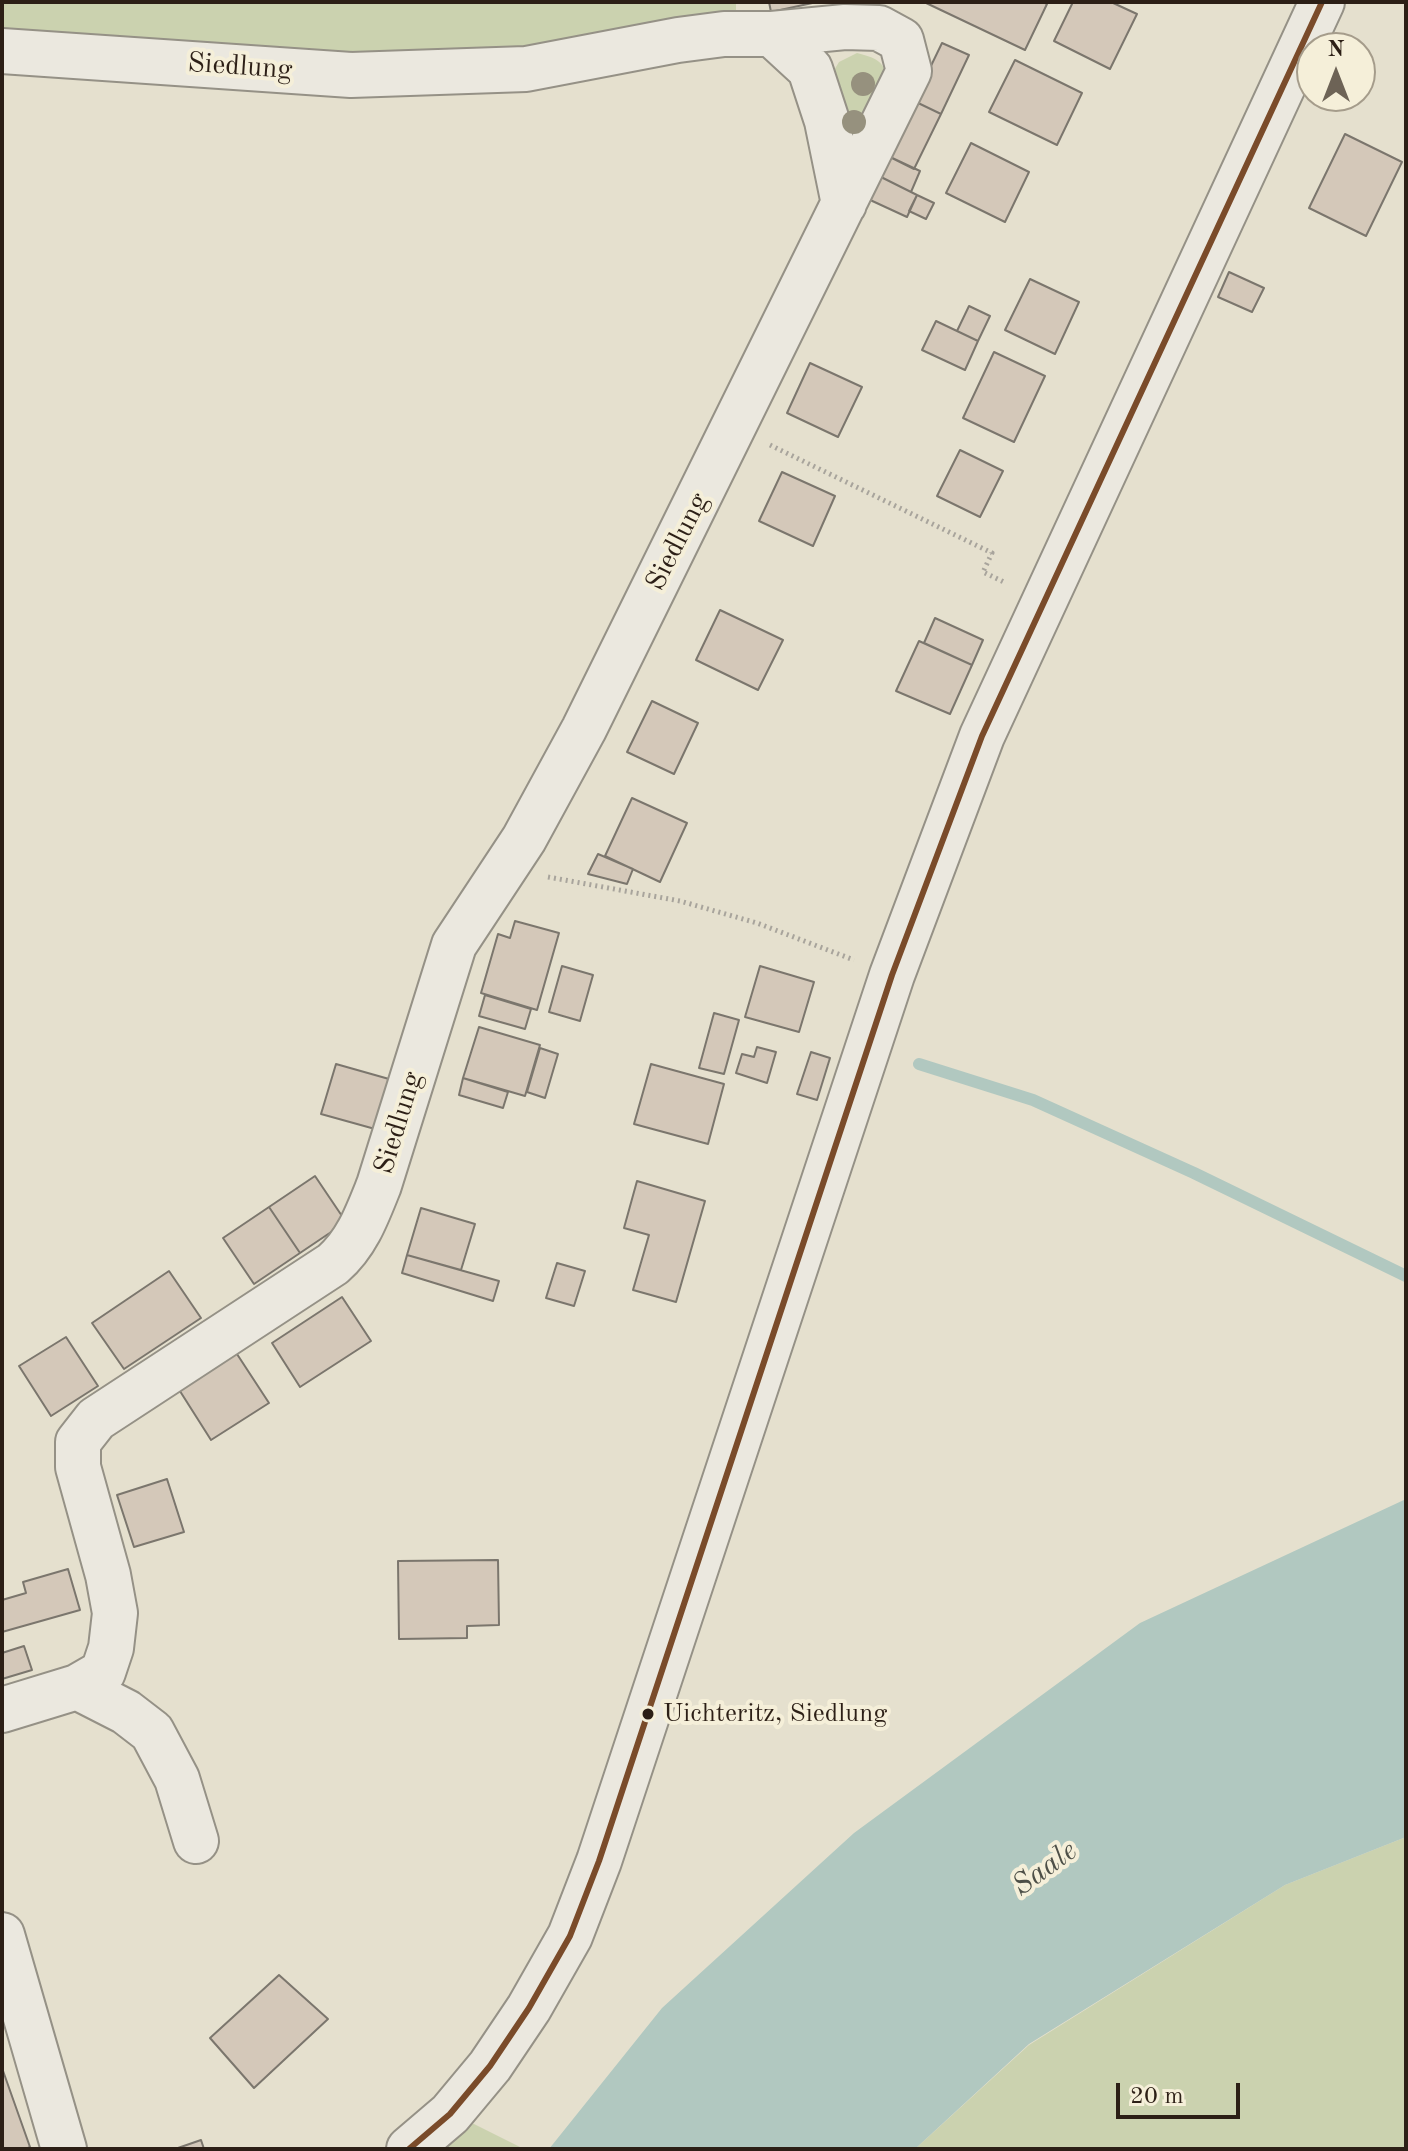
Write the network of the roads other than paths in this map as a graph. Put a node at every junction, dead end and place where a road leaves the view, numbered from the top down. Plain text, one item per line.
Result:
1 (1322, 2) edge
2 (772, 34) junction
3 (2, 51) edge
4 (844, 204) junction
5 (77, 1687) junction
6 (2, 1710) edge
7 (196, 1841) dead end
8 (2, 1935) edge
9 (64, 2149) edge
10 (409, 2149) edge

1 - 10 street
2 - 3 street, Siedlung
2 - 4 street
2 - 4 street, Siedlung
4 - 5 street, Siedlung
5 - 6 street, Siedlung
5 - 7 street
8 - 9 street

